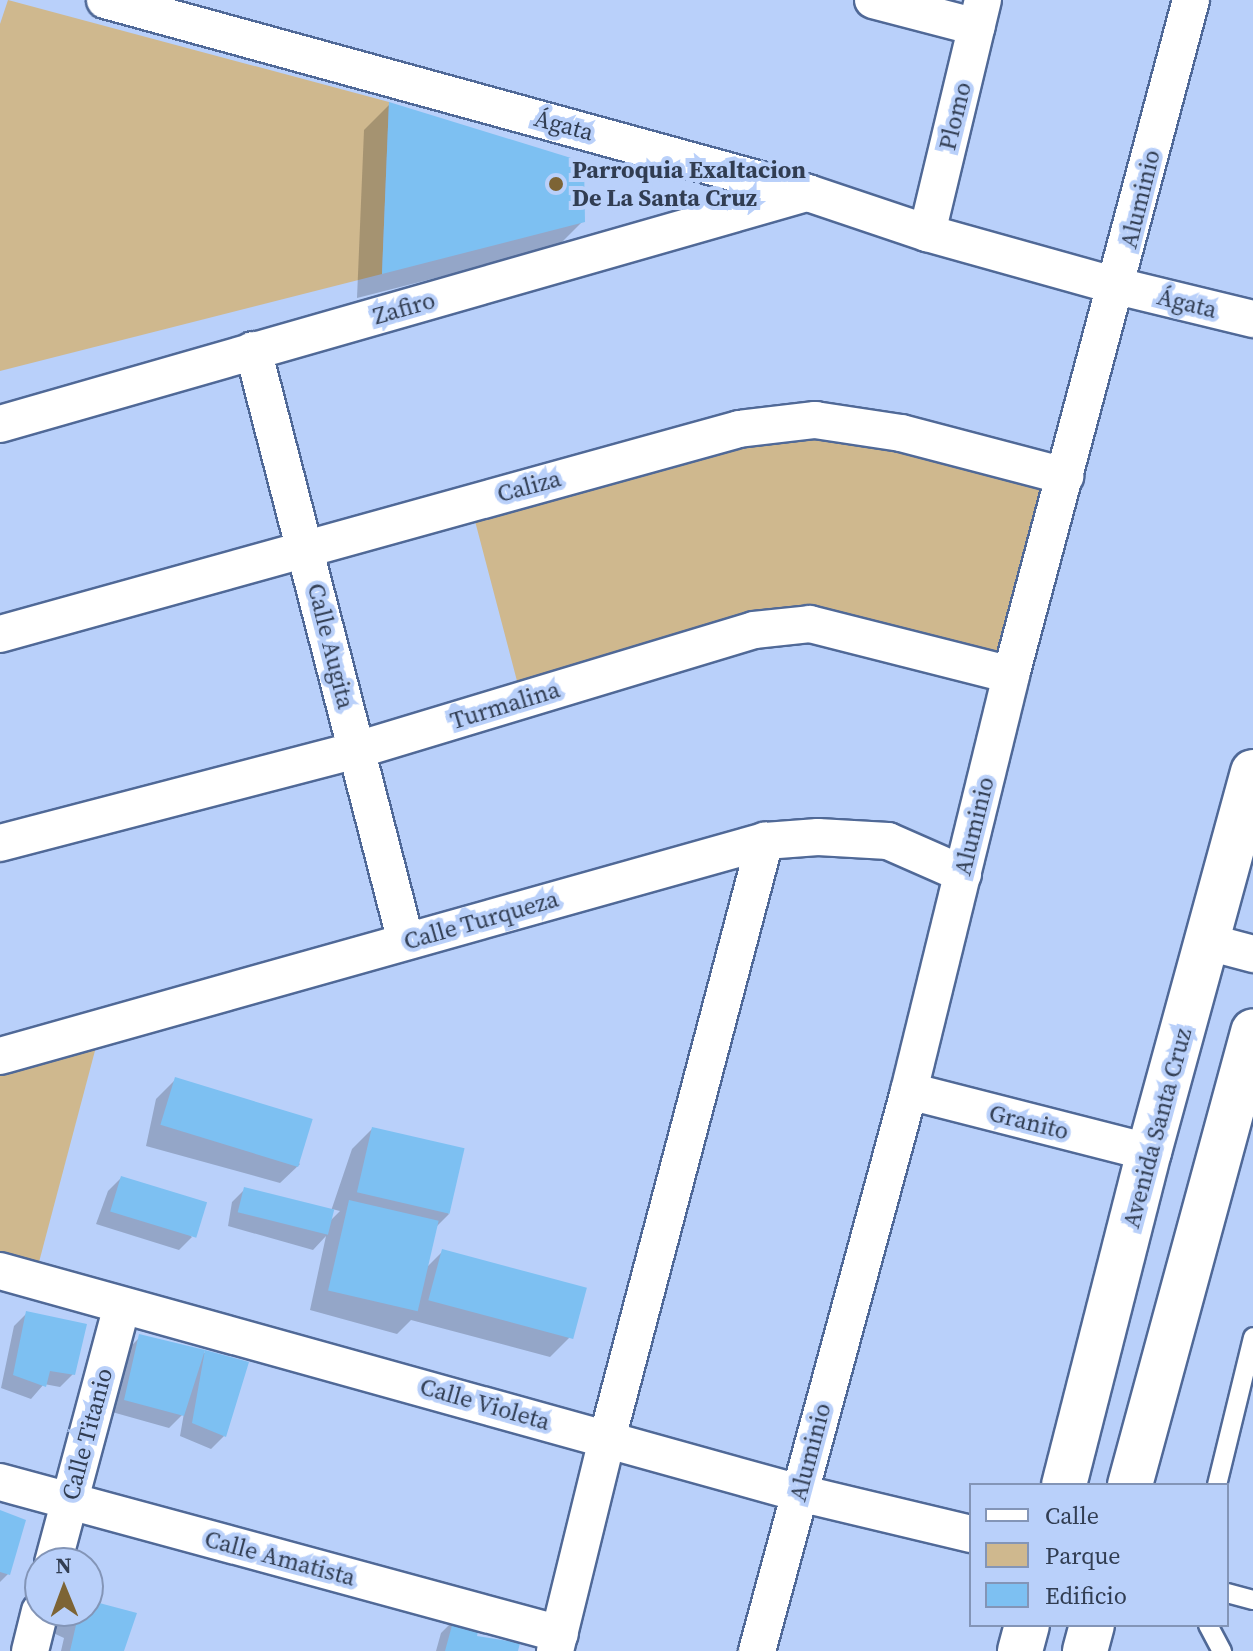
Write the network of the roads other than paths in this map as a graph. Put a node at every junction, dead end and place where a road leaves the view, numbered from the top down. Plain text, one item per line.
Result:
1 (105, 0) edge
2 (873, 0) edge
3 (1191, 0) edge
4 (980, 14) edge
5 (808, 193) junction
6 (927, 233) junction
7 (1117, 286) junction
8 (1253, 319) edge
9 (253, 350) junction
10 (0, 424) edge
11 (1065, 476) junction
12 (306, 548) junction
13 (0, 634) edge
14 (1011, 675) junction
15 (357, 750) junction
16 (1253, 772) edge
17 (765, 841) junction
18 (0, 843) edge
19 (963, 874) junction
20 (406, 942) junction
21 (1208, 942) junction
22 (1253, 954) edge
23 (1253, 1031) edge
24 (0, 1056) edge
25 (909, 1091) junction
26 (1149, 1152) junction
27 (0, 1271) edge
28 (122, 1306) junction
29 (1253, 1337) edge
30 (607, 1439) junction
31 (0, 1482) edge
32 (1065, 1483) edge
33 (1131, 1483) edge
34 (1217, 1483) edge
35 (799, 1493) junction
36 (68, 1500) junction
37 (969, 1534) edge
38 (57, 1547) edge
39 (1229, 1594) edge
40 (1253, 1600) edge
41 (36, 1627) edge
42 (1026, 1627) edge
43 (1091, 1627) edge
44 (1209, 1627) edge
45 (558, 1642) edge
46 (30, 1651) edge
47 (757, 1651) edge
48 (1020, 1651) edge
49 (1085, 1651) edge
50 (1222, 1651) edge

1 - 5 street, Ágata
2 - 4 street
3 - 7 street, Aluminio
4 - 6 street, Plomo
5 - 6 street, Ágata
5 - 9 street, Zafiro
6 - 7 street, Ágata
7 - 8 street, Ágata
7 - 11 street, Aluminio
9 - 10 street, Zafiro
9 - 12 street, Calle Augita
11 - 12 street, Caliza
11 - 14 street, Aluminio
12 - 13 street, Caliza
12 - 15 street, Calle Augita
14 - 15 street, Turmalina
14 - 19 street, Aluminio
15 - 18 street, Turmalina
15 - 20 street, Calle Augita
16 - 21 street, Avenida Santa Cruz
17 - 19 street, Calle Turqueza
17 - 20 street, Calle Turqueza
17 - 30 street
19 - 25 street, Aluminio
20 - 24 street, Calle Turqueza
21 - 22 street
21 - 26 street, Avenida Santa Cruz
23 - 33 street
25 - 26 street, Granito
25 - 35 street, Aluminio
26 - 32 street, Avenida Santa Cruz
27 - 28 street, Calle Violeta
28 - 30 street, Calle Violeta
28 - 36 street, Calle Titanio
29 - 34 lane
30 - 35 street, Calle Violeta
30 - 45 street
31 - 36 street, Calle Amatista
35 - 37 street, Calle Violeta
35 - 47 street, Aluminio
36 - 38 street, Calle Titanio
36 - 45 street, Calle Amatista
39 - 40 lane
41 - 46 street
42 - 48 street
43 - 49 street
44 - 50 lane

